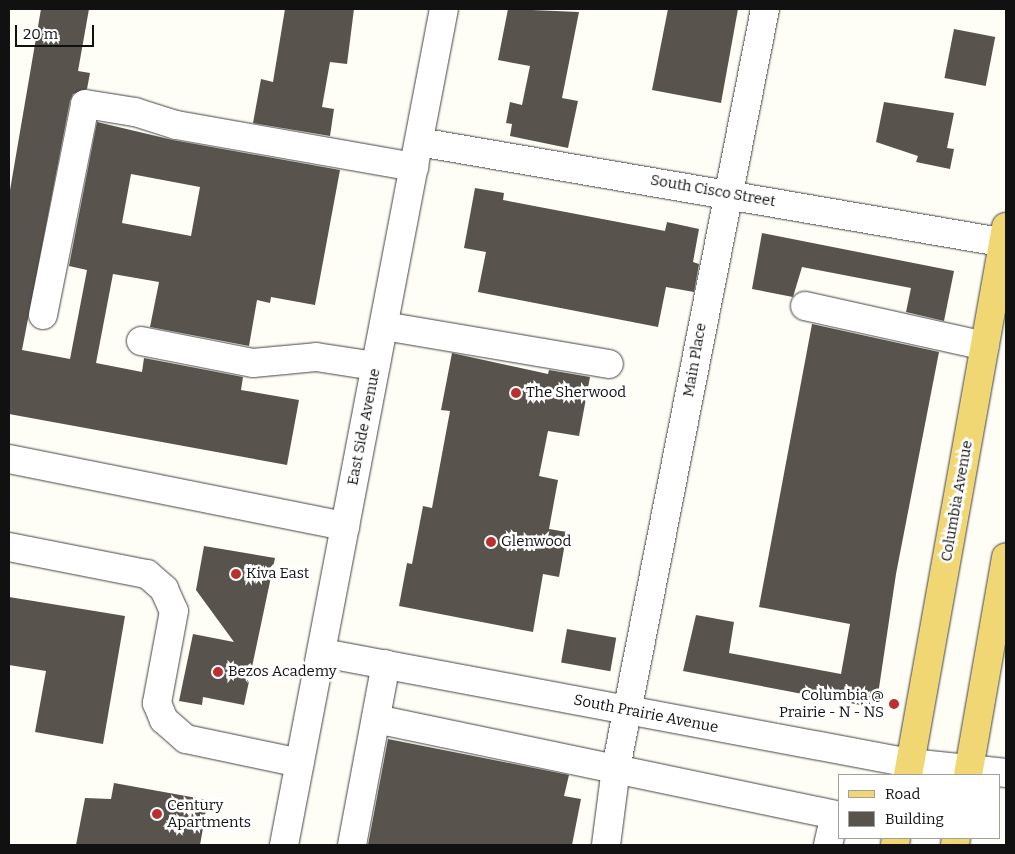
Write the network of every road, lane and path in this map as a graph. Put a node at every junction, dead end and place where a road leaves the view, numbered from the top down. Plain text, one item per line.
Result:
1 (444, 9) edge
2 (765, 9) edge
3 (417, 154) junction
4 (726, 193) junction
5 (1005, 237) edge
6 (805, 306) dead end
7 (43, 315) dead end
8 (384, 326) junction
9 (141, 341) dead end
10 (985, 346) junction
11 (609, 364) dead end
12 (375, 366) junction
13 (9, 459) edge
14 (345, 526) junction
15 (9, 547) edge
16 (1006, 557) edge
17 (323, 653) junction
18 (386, 664) junction
19 (630, 712) junction
20 (376, 719) junction
21 (300, 763) junction
22 (616, 768) junction
23 (909, 769) edge
24 (969, 771) edge
25 (1006, 773) edge
26 (837, 816) edge
27 (284, 845) edge
28 (352, 845) edge
29 (606, 845) edge
30 (828, 845) edge

1 - 3 street, East Side Avenue
2 - 4 street, Main Place
3 - 4 street, South Cisco Street
3 - 7 street, South Cisco Street
3 - 8 street, East Side Avenue
4 - 5 street, South Cisco Street
4 - 19 street, Main Place
5 - 10 main road, Columbia Avenue
6 - 10 street
8 - 11 street
8 - 12 street, East Side Avenue
9 - 12 street
10 - 23 main road, Columbia Avenue
12 - 14 street, East Side Avenue
13 - 14 street
14 - 17 street, East Side Avenue
15 - 21 street
16 - 24 main road
17 - 18 street, South Prairie Avenue
17 - 21 street, East Side Avenue
18 - 19 street, South Prairie Avenue
18 - 20 street
19 - 22 street, Main Place
19 - 23 street, South Prairie Avenue
20 - 22 street
20 - 28 street
21 - 27 street, East Side Avenue
22 - 26 street
22 - 29 street, Main Place
23 - 24 street, South Prairie Avenue
24 - 25 street, South Prairie Avenue
26 - 30 street

